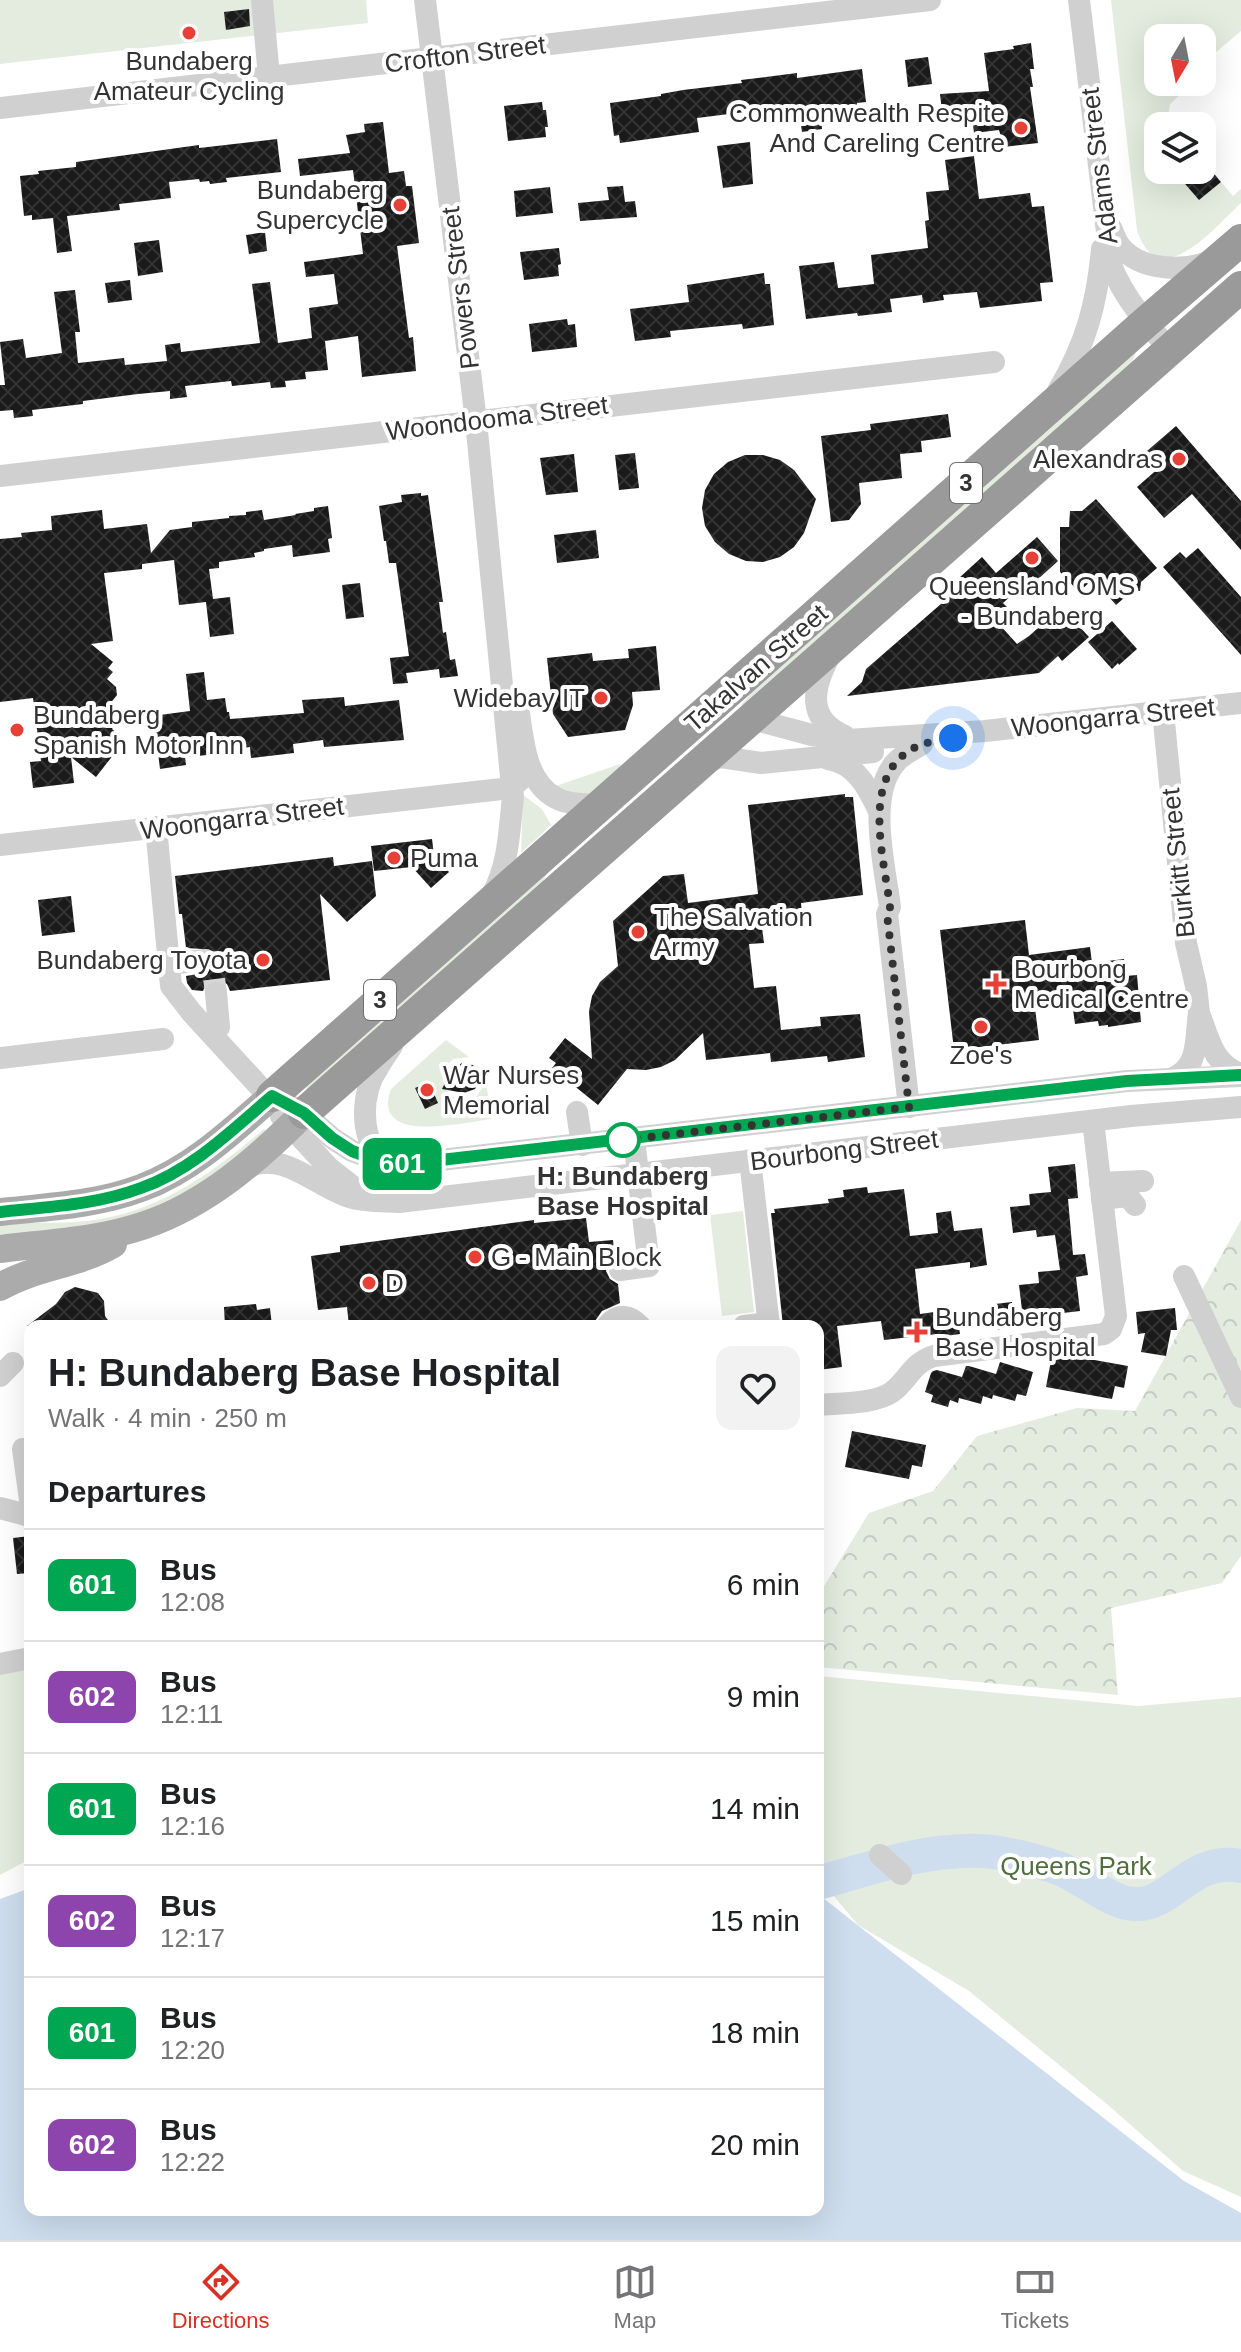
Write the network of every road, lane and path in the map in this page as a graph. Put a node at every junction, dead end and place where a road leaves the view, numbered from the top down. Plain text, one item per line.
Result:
1 (262, 0) edge
2 (425, 0) edge
3 (930, 0) edge
4 (1079, 0) edge
5 (431, 58) junction
6 (269, 77) junction
7 (0, 108) edge
8 (1105, 216) junction
9 (1234, 246) edge
10 (1241, 287) edge
11 (1146, 322) junction
12 (1170, 350) junction
13 (994, 362) dead end
14 (1043, 415) junction
15 (476, 421) junction
16 (0, 476) edge
17 (834, 647) junction
18 (502, 672) junction
19 (1241, 703) edge
20 (1163, 712) junction
21 (752, 719) junction
22 (690, 726) junction
23 (985, 731) junction
24 (863, 738) junction
25 (508, 744) junction
26 (922, 744) junction
27 (815, 758) junction
28 (702, 764) junction
29 (531, 770) junction
30 (511, 788) junction
31 (483, 790) junction
32 (601, 805) junction
33 (878, 809) junction
34 (156, 827) junction
35 (0, 845) edge
36 (488, 904) junction
37 (196, 961) dead end
38 (169, 964) junction
39 (216, 993) tunnel mouth
40 (1199, 1013) junction
41 (406, 1024) junction
42 (215, 1030) junction
43 (163, 1039) dead end
44 (0, 1058) edge
45 (1241, 1075) edge
46 (1164, 1079) junction
47 (270, 1098) junction
48 (909, 1107) junction
49 (1241, 1107) edge
50 (577, 1112) dead end
51 (863, 1112) junction
52 (1158, 1114) junction
53 (297, 1120) junction
54 (1093, 1121) junction
55 (634, 1139) junction
56 (582, 1145) junction
57 (867, 1147) junction
58 (750, 1160) junction
59 (396, 1164) junction
60 (423, 1164) junction
61 (240, 1170) junction
62 (638, 1174) junction
63 (1143, 1181) dead end
64 (1101, 1191) junction
65 (427, 1199) junction
66 (399, 1202) junction
67 (1135, 1205) dead end
68 (0, 1212) edge
69 (145, 1225) junction
70 (0, 1249) edge
71 (620, 1270) dead end
72 (1184, 1276) dead end
73 (0, 1287) edge
74 (613, 1320) edge
75 (633, 1320) edge
76 (769, 1320) edge
77 (1241, 1397) edge
78 (824, 1404) edge
79 (23, 1449) dead end
80 (24, 1456) edge
81 (0, 1508) edge
82 (24, 1515) edge
83 (24, 1518) edge
84 (0, 1528) edge
85 (24, 1659) edge
86 (0, 1664) edge
87 (880, 1855) dead end
88 (901, 1874) dead end

1 - 6 street
2 - 5 street, Powers Street
3 - 5 street, Crofton Street
4 - 8 street, Adams Street
5 - 6 street, Crofton Street
5 - 15 street, Powers Street
6 - 7 street, Crofton Street
8 - 9 street
8 - 11 street, Adams Street
8 - 14 street
9 - 11 highway, Takalvan Street / 3
10 - 12 highway, Takalvan Street / 3
11 - 12 street, Adams Street
11 - 14 highway, Takalvan Street / 3
12 - 17 highway, Takalvan Street / 3
13 - 15 street, Woondooma Street
14 - 22 highway, Takalvan Street / 3
15 - 16 street, Woondooma Street
15 - 18 street, Powers Street
17 - 21 highway, Takalvan Street / 3
17 - 24 street, Woongarra Street
18 - 25 street, Powers Street
18 - 29 street, Powers Street
19 - 20 street, Woongarra Street
20 - 23 street, Woongarra Street
20 - 40 street, Burkitt Street
21 - 22 highway
21 - 24 street, Woongarra Street
21 - 28 highway, Takalvan Street / 3
22 - 32 highway, Takalvan Street / 3
23 - 24 street, Woongarra Street
23 - 26 street, Woongarra Street
25 - 30 street, Powers Street
25 - 31 street
26 - 27 street, Woongarra Street
26 - 33 street
27 - 28 street, Woongarra Street
27 - 33 street
28 - 41 highway, Takalvan Street / 3
29 - 30 street
29 - 32 street
30 - 31 street, Woongarra Street
30 - 36 street, Powers Street
31 - 34 street, Woongarra Street
32 - 36 highway, Takalvan Street / 3
33 - 48 street
34 - 35 street, Woongarra Street
34 - 38 street
36 - 47 highway, Takalvan Street / 3
37 - 38 street
38 - 42 street
39 - 42 street
40 - 45 street, Burkitt Street
40 - 46 street, Burkitt Street
41 - 53 highway, Takalvan Street / 3
41 - 59 street
42 - 47 street
43 - 44 street
45 - 46 street, Bourbong Street
46 - 48 street, Bourbong Street
46 - 52 street, Burkitt Street
47 - 53 street
47 - 68 main road, 3
48 - 51 street, Bourbong Street
49 - 52 street, Bourbong Street
50 - 56 street
51 - 55 street, Bourbong Street
51 - 57 street
52 - 54 street, Bourbong Street
53 - 59 street, Bourbong Street
53 - 61 main road, 3
53 - 66 street
54 - 57 street, Bourbong Street
54 - 64 street
55 - 56 street, Bourbong Street
55 - 62 street
56 - 60 street, Bourbong Street
57 - 58 street, Bourbong Street
58 - 62 street, Bourbong Street
58 - 76 street
59 - 60 street, Bourbong Street
60 - 65 street
61 - 66 street
61 - 69 main road, 3
62 - 65 street, Bourbong Street
62 - 71 street
63 - 64 street
64 - 67 street
64 - 78 street
65 - 66 street, Bourbong Street
69 - 70 main road, 3
69 - 73 main road, 3
72 - 77 street
74 - 75 street
79 - 80 street
81 - 82 street
83 - 84 street
85 - 86 street
87 - 88 street

